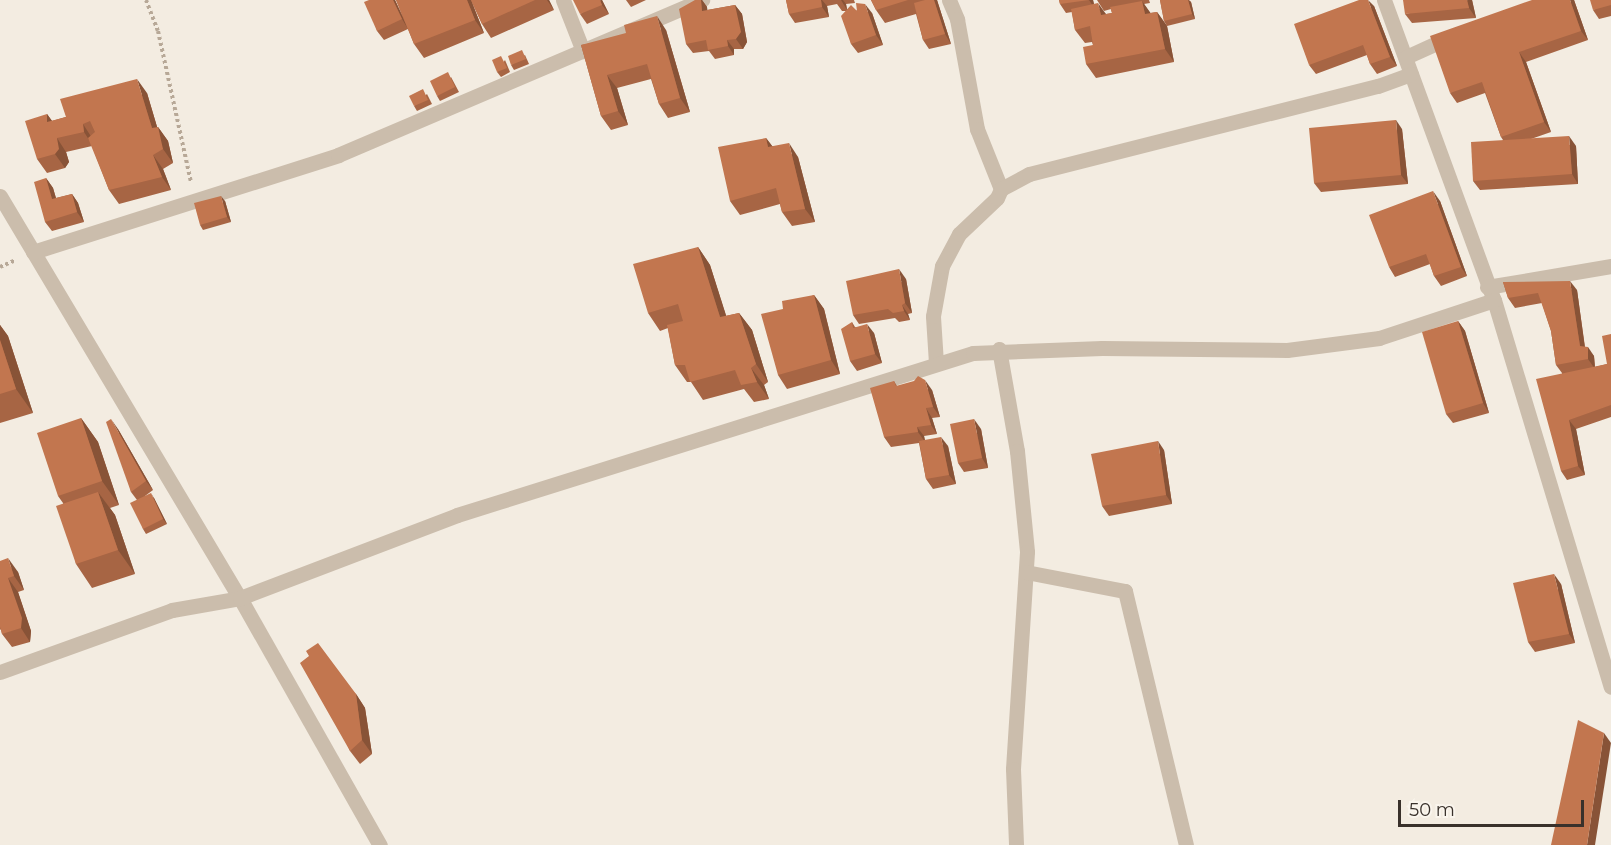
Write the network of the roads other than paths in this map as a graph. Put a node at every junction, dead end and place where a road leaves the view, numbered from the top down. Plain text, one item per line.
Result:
1 (563, 0) edge
2 (702, 0) edge
3 (949, 0) edge
4 (1384, 0) edge
5 (1467, 32) edge
6 (583, 51) junction
7 (1406, 57) junction
8 (1411, 74) junction
9 (1000, 189) junction
10 (0, 196) edge
11 (33, 252) junction
12 (1611, 266) edge
13 (1490, 293) junction
14 (999, 349) junction
15 (936, 363) junction
16 (1026, 572) junction
17 (240, 598) junction
18 (0, 672) edge
19 (1611, 687) edge
20 (380, 845) edge
21 (1016, 845) edge
22 (1186, 845) edge

1 - 6 street
2 - 6 street
3 - 9 street
4 - 7 street
5 - 7 street
6 - 11 street
7 - 8 street
8 - 9 street
8 - 13 street
9 - 15 street
10 - 11 street
11 - 17 street
12 - 13 street
13 - 14 street
13 - 19 street
14 - 15 street
14 - 16 street
15 - 17 street
16 - 21 street
16 - 22 street
17 - 18 street
17 - 20 street

